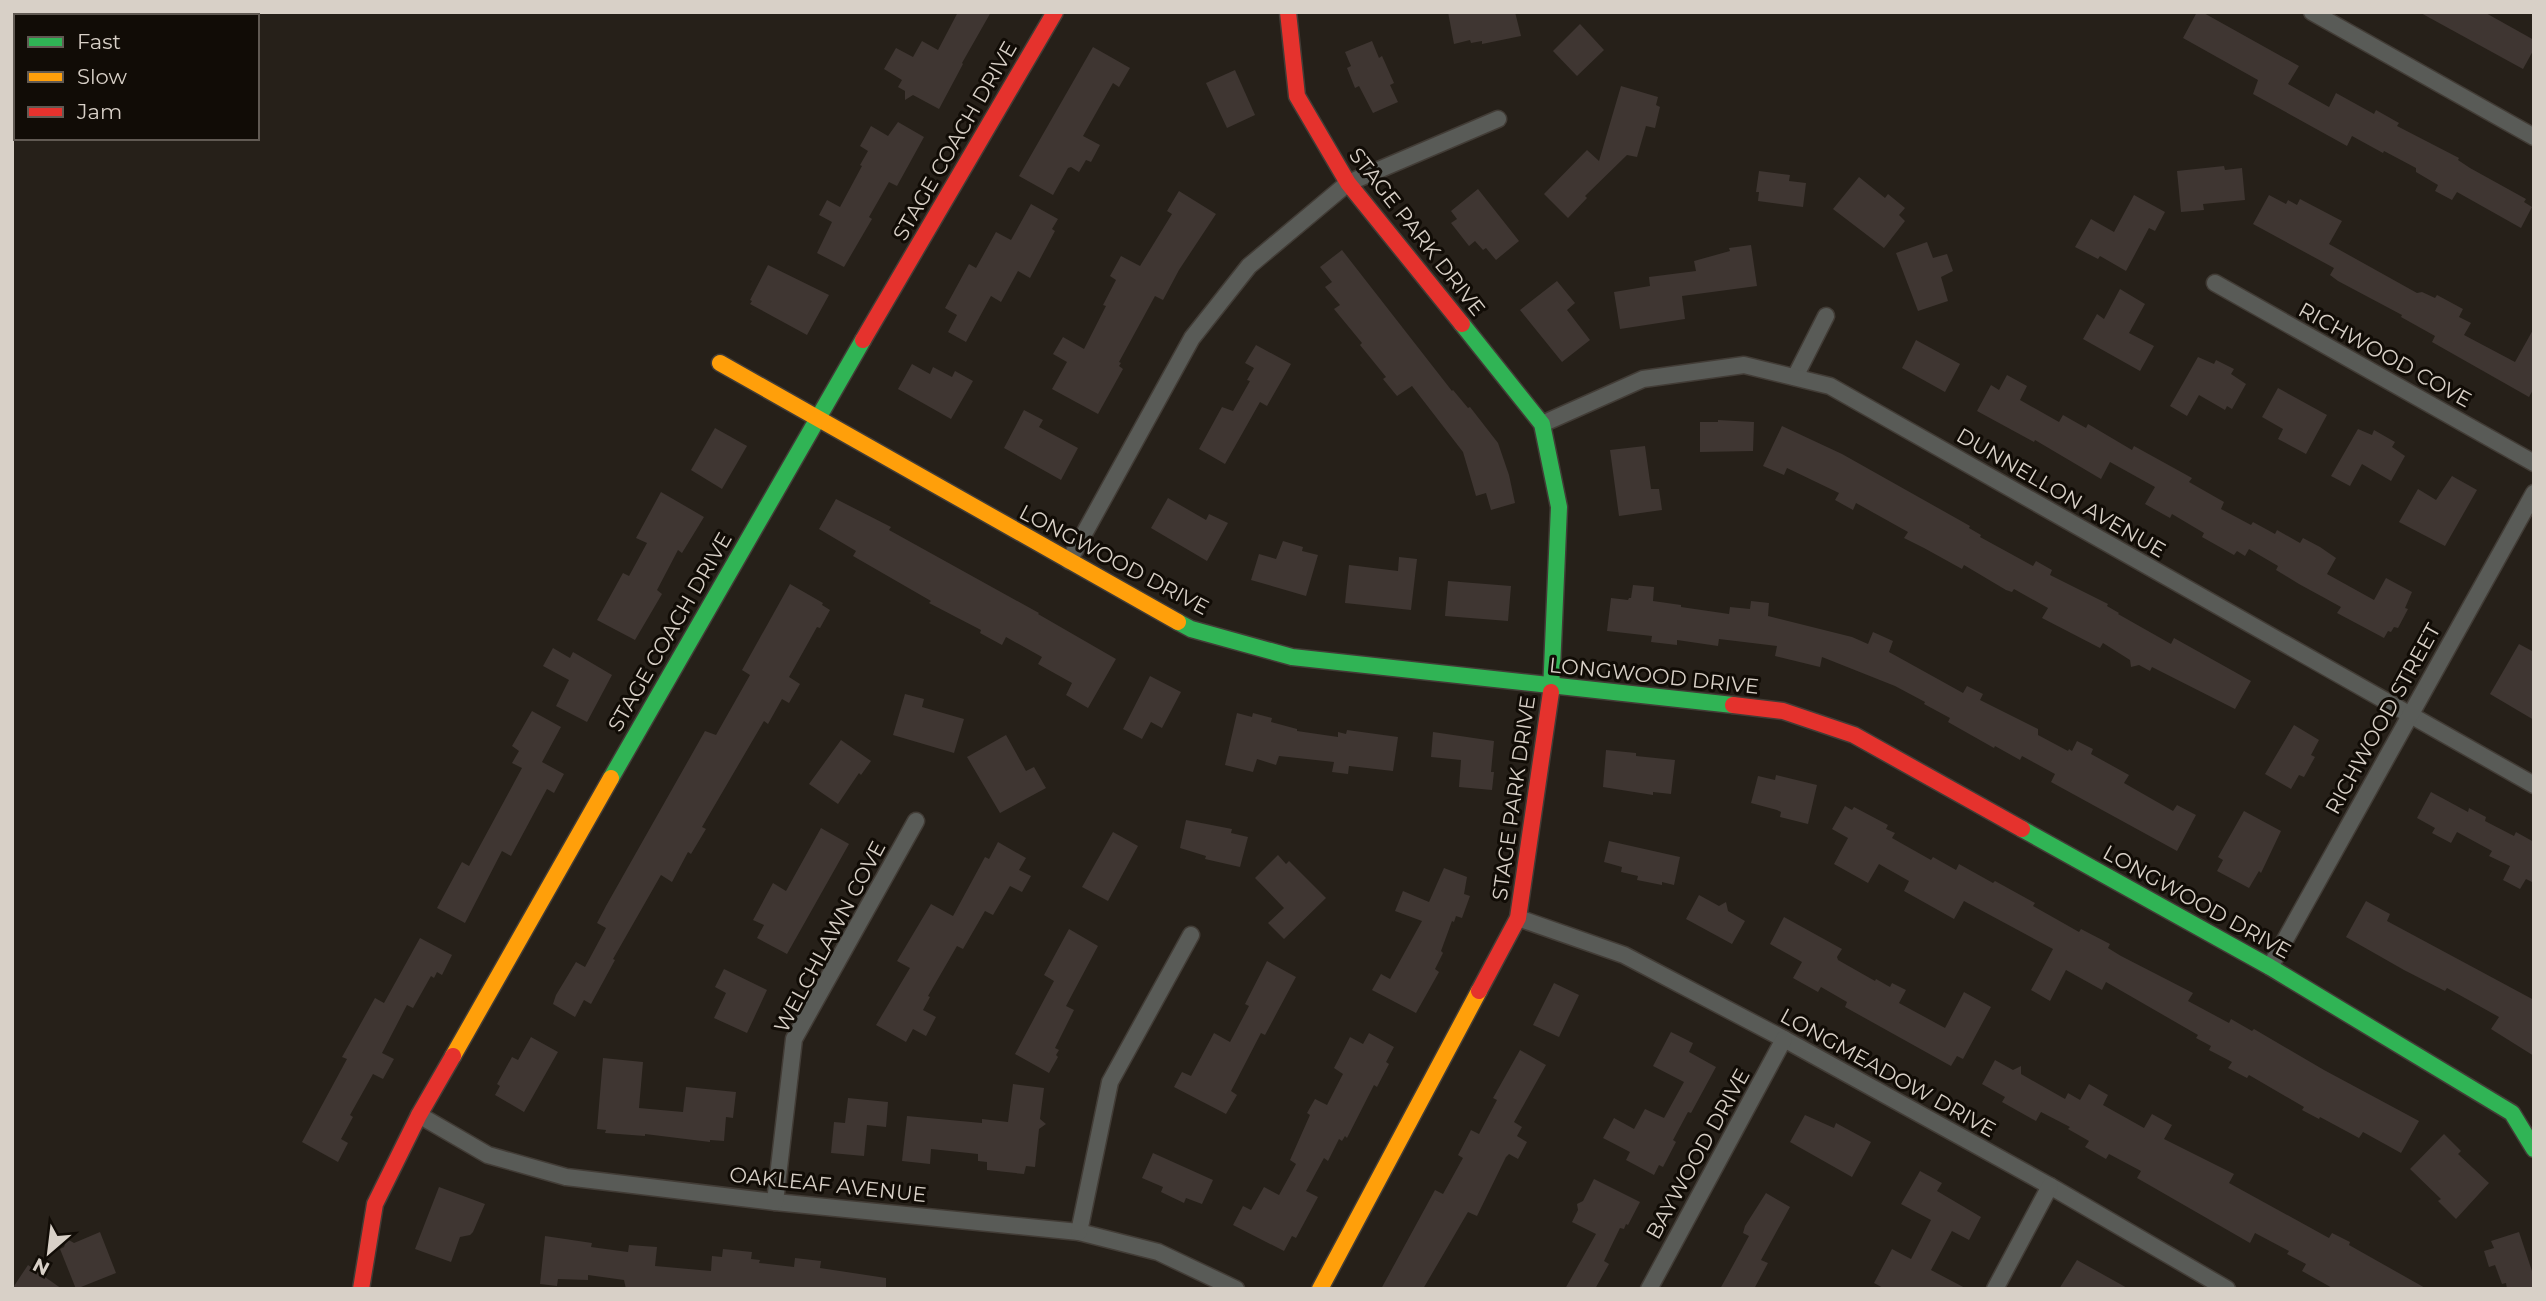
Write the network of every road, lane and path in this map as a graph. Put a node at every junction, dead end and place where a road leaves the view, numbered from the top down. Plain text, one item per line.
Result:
1 (1055, 12) edge
2 (1288, 12) edge
3 (2312, 12) edge
4 (1498, 119) dead end
5 (2534, 136) edge
6 (1348, 183) junction
7 (2215, 284) dead end
8 (1826, 316) dead end
9 (720, 363) dead end
10 (1795, 377) junction
11 (817, 418) junction
12 (1542, 425) junction
13 (2534, 463) edge
14 (2534, 493) edge
15 (1069, 561) junction
16 (1552, 687) junction
17 (2410, 714) junction
18 (2534, 785) edge
19 (916, 821) dead end
20 (1518, 918) junction
21 (1191, 935) dead end
22 (2270, 967) junction
23 (1784, 1039) junction
24 (419, 1115) junction
25 (2534, 1149) edge
26 (2050, 1186) junction
27 (775, 1202) junction
28 (1079, 1232) junction
29 (361, 1289) edge
30 (1236, 1289) edge
31 (1320, 1289) edge
32 (1649, 1289) edge
33 (1995, 1289) edge
34 (2227, 1289) edge

1 - 11 street, STAGE COACH DRIVE
2 - 6 street, STAGE PARK DRIVE
3 - 5 street
4 - 6 street
6 - 12 street, STAGE PARK DRIVE
6 - 15 street
7 - 13 street, RICHWOOD COVE
8 - 10 street
9 - 11 street, LONGWOOD DRIVE
10 - 12 street, DUNNELLON AVENUE
10 - 17 street, DUNNELLON AVENUE
11 - 15 street, LONGWOOD DRIVE
11 - 24 street, STAGE COACH DRIVE
12 - 16 street, STAGE PARK DRIVE
14 - 17 street, RICHWOOD STREET
15 - 16 street, LONGWOOD DRIVE
16 - 20 street, STAGE PARK DRIVE
16 - 22 street, LONGWOOD DRIVE
17 - 18 street, DUNNELLON AVENUE
17 - 22 street, RICHWOOD STREET
19 - 27 street, WELCHLAWN COVE
20 - 23 street, LONGMEADOW DRIVE
20 - 31 street, STAGE PARK DRIVE
21 - 28 street
22 - 25 street, LONGWOOD DRIVE
23 - 26 street, LONGMEADOW DRIVE
23 - 32 street, BAYWOOD DRIVE
24 - 27 street, OAKLEAF AVENUE
24 - 29 street, STAGE COACH DRIVE
26 - 33 street
26 - 34 street, LONGMEADOW DRIVE
27 - 28 street, OAKLEAF AVENUE
28 - 30 street, OAKLEAF AVENUE

